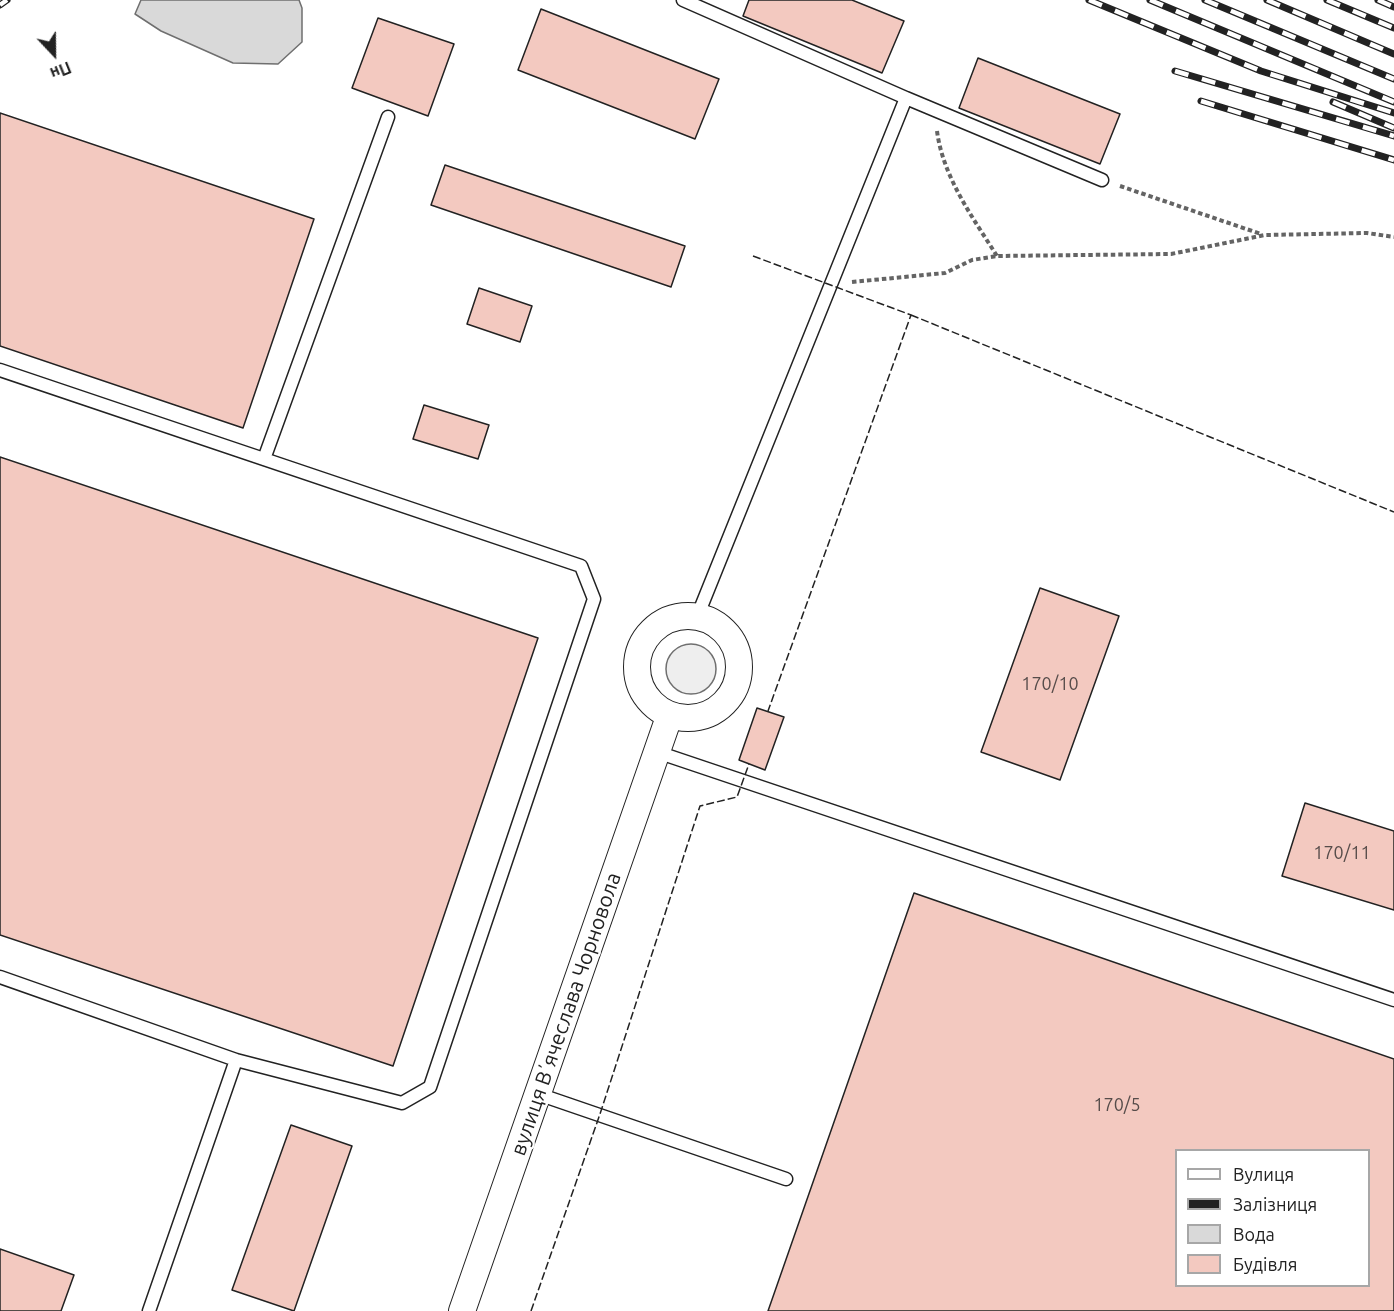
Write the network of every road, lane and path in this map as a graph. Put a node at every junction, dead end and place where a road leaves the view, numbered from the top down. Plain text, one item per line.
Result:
1 (683, 0) edge
2 (906, 98) junction
3 (934, 109) junction
4 (388, 117) dead end
5 (1102, 180) joint
6 (1264, 235) junction
7 (1394, 237) edge
8 (997, 256) junction
9 (829, 284) junction
10 (0, 370) edge
11 (264, 459) junction
12 (697, 617) junction
13 (669, 717) junction
14 (657, 752) junction
15 (0, 977) edge
16 (1394, 1000) edge
17 (236, 1060) junction
18 (538, 1094) junction
19 (786, 1179) dead end
20 (149, 1311) edge
21 (462, 1311) edge

1 - 2 lane
2 - 3 lane
2 - 9 lane
3 - 5 lane
3 - 8 path
4 - 11 lane
5 - 6 path
6 - 7 path
6 - 8 path
8 - 9 path
9 - 12 lane
10 - 11 lane
11 - 17 lane
12 - 13 street
12 - 13 street
13 - 14 street, вулиця Вʼячеслава Чорновола
14 - 16 lane
14 - 18 street, вулиця Вʼячеслава Чорновола
15 - 17 lane
17 - 20 lane
18 - 19 lane
18 - 21 street, вулиця Вʼячеслава Чорновола

